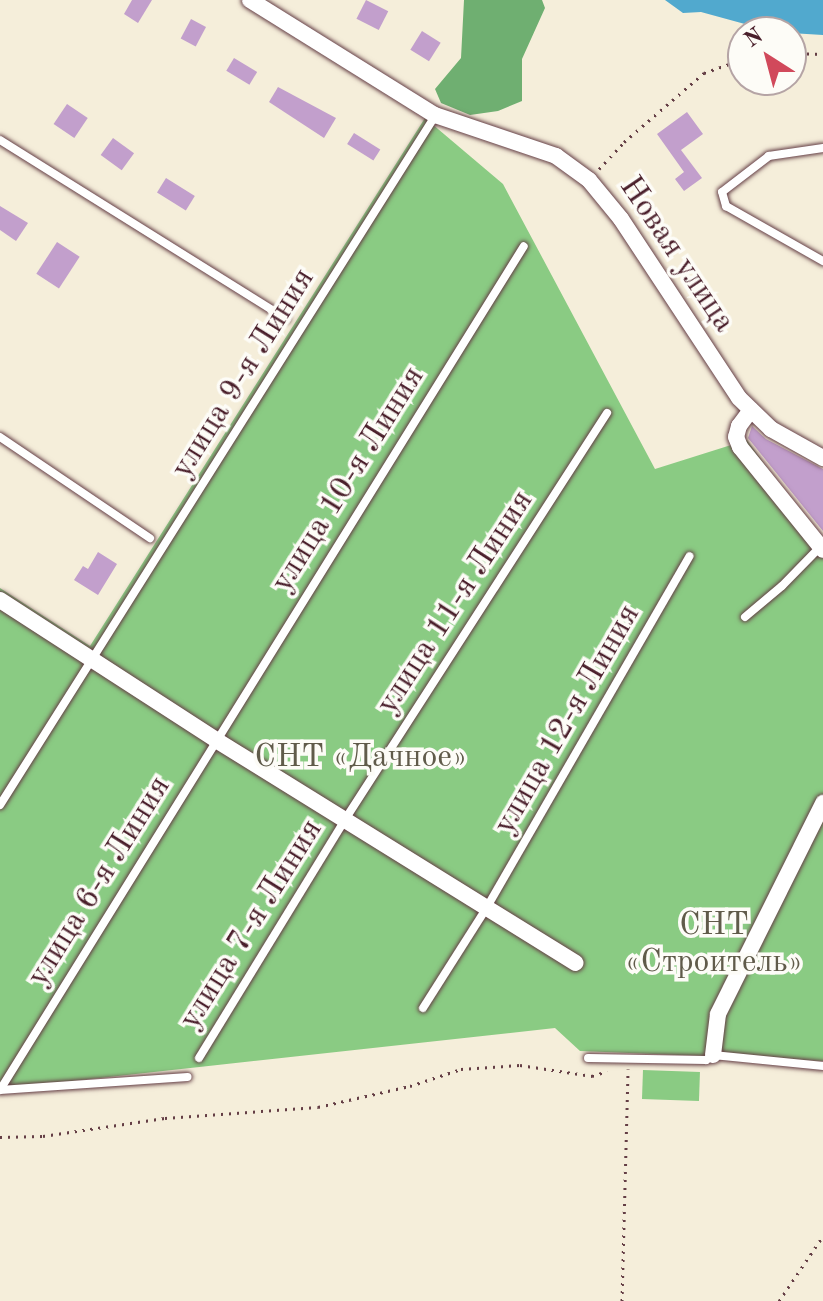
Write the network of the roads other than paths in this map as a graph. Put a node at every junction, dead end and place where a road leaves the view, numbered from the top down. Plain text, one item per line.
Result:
1 (250, 0) edge
2 (435, 115) junction
3 (0, 140) edge
4 (823, 148) edge
5 (524, 246) dead end
6 (823, 261) edge
7 (286, 319) dead end
8 (751, 410) junction
9 (607, 413) dead end
10 (0, 437) edge
11 (823, 458) edge
12 (150, 538) dead end
13 (821, 549) edge
14 (690, 556) dead end
15 (0, 600) edge
16 (745, 617) dead end
17 (94, 660) junction
18 (216, 740) junction
19 (823, 803) edge
20 (0, 805) edge
21 (346, 818) junction
22 (487, 907) junction
23 (575, 963) dead end
24 (423, 1008) dead end
25 (713, 1055) junction
26 (199, 1058) dead end
27 (588, 1058) dead end
28 (823, 1066) edge
29 (188, 1077) dead end
30 (0, 1090) edge

1 - 2 street, Новая улица
2 - 8 street, Новая улица
2 - 17 lane, улица 9-я Линия
3 - 7 lane
4 - 6 lane
5 - 18 lane, улица 10-я Линия
8 - 11 street, Новая улица
8 - 13 street
9 - 21 lane, улица 11-я Линия
10 - 12 lane
13 - 16 lane
14 - 22 lane, улица 12-я Линия
15 - 17 street
17 - 18 street
17 - 20 lane, улица 9-я Линия
18 - 21 street
18 - 30 lane, улица 6-я Линия
19 - 25 street
21 - 22 street
21 - 26 lane, улица 7-я Линия
22 - 23 street
22 - 24 lane, улица 12-я Линия
25 - 27 lane
25 - 28 lane
29 - 30 lane

